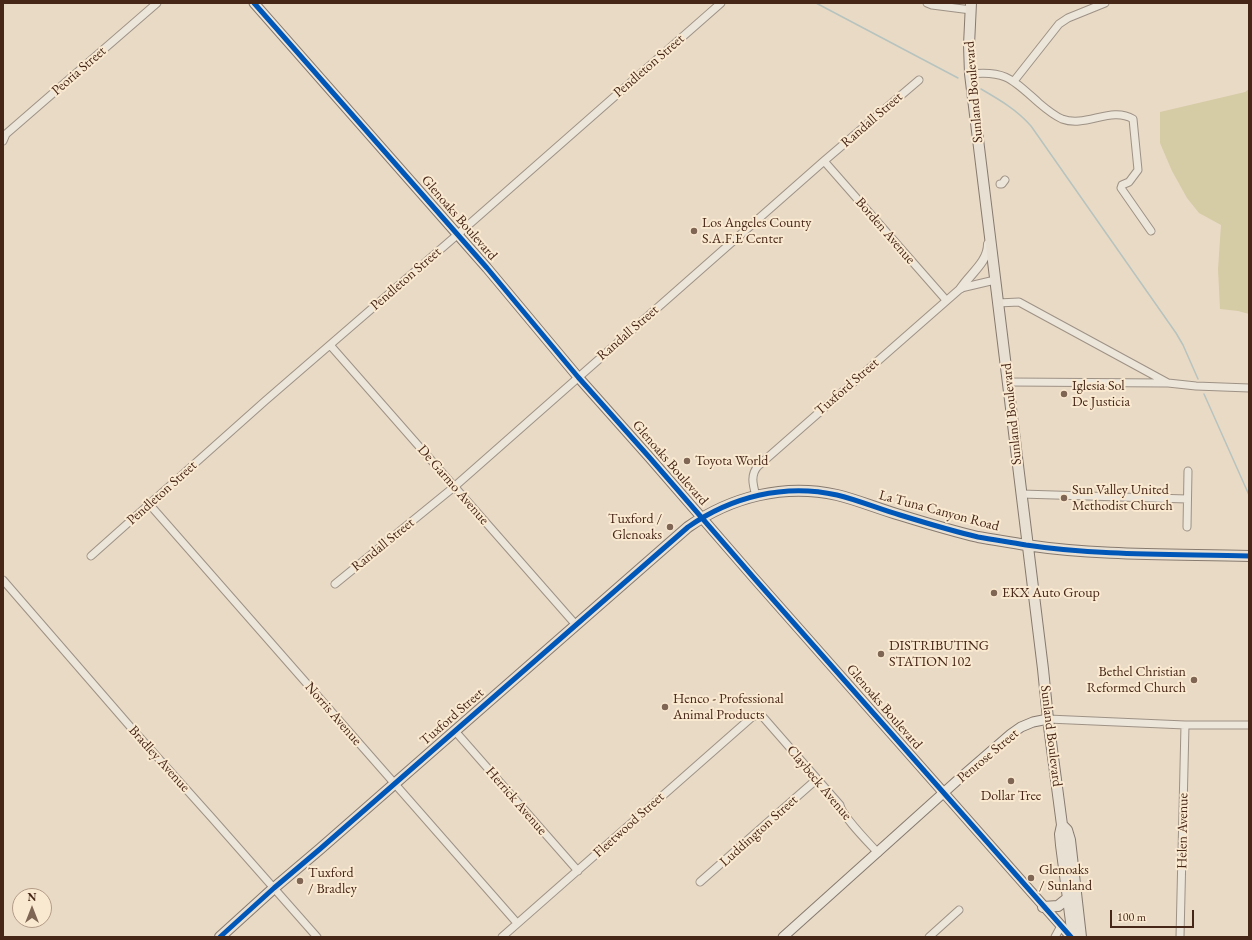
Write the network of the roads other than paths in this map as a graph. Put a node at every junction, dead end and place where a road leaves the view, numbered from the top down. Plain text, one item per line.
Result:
1 (157, 3) edge
2 (254, 3) edge
3 (721, 3) edge
4 (927, 3) edge
5 (1105, 3) edge
6 (971, 7) edge
7 (970, 74) junction
8 (919, 80) dead end
9 (1014, 81) junction
10 (3, 141) edge
11 (824, 161) junction
12 (989, 227) junction
13 (1151, 230) dead end
14 (457, 235) junction
15 (995, 280) junction
16 (961, 288) junction
17 (946, 300) junction
18 (998, 303) junction
19 (330, 345) junction
20 (578, 377) junction
21 (1008, 382) junction
22 (1168, 383) junction
23 (1249, 388) edge
24 (1188, 471) dead end
25 (454, 487) junction
26 (1021, 494) junction
27 (756, 496) junction
28 (1188, 499) junction
29 (150, 505) junction
30 (702, 518) junction
31 (1187, 527) dead end
32 (1027, 545) junction
33 (92, 556) dead end
34 (1249, 556) edge
35 (3, 580) edge
36 (335, 584) dead end
37 (576, 625) junction
38 (758, 716) joint
39 (1048, 719) junction
40 (1185, 725) junction
41 (1249, 725) edge
42 (455, 730) junction
43 (817, 779) junction
44 (394, 784) junction
45 (944, 793) junction
46 (1062, 825) junction
47 (878, 853) junction
48 (578, 871) junction
49 (700, 882) dead end
50 (274, 888) junction
51 (1068, 898) junction
52 (1043, 907) junction
53 (959, 910) dead end
54 (517, 923) junction
55 (1061, 926) junction
56 (220, 937) edge
57 (317, 937) edge
58 (502, 937) edge
59 (783, 937) edge
60 (929, 937) edge
61 (1055, 937) edge
62 (1072, 937) edge
63 (1081, 937) edge
64 (1180, 937) edge

1 - 10 street, Peoria Street
2 - 14 main road, Glenoaks Boulevard
3 - 14 street, Pendleton Street
4 - 6 street
5 - 9 street
6 - 7 main road, Sunland Boulevard
7 - 9 street
7 - 12 main road, Sunland Boulevard
8 - 11 street, Randall Street
9 - 13 street
11 - 17 street, Borden Avenue
11 - 20 street, Randall Street
12 - 15 main road, Sunland Boulevard
12 - 16 street, Tuxford Street
14 - 19 street, Pendleton Street
14 - 20 main road, Glenoaks Boulevard
15 - 16 street, Tuxford Street
15 - 18 main road, Sunland Boulevard
16 - 17 street, Tuxford Street
17 - 27 street, Tuxford Street
18 - 21 main road, Sunland Boulevard
18 - 22 street
19 - 25 street, De Garmo Avenue
19 - 29 street, Pendleton Street
20 - 25 street, Randall Street
20 - 30 main road, Glenoaks Boulevard
21 - 22 street
21 - 26 main road, Sunland Boulevard
22 - 23 street
24 - 28 street
25 - 36 street, Randall Street
25 - 37 street, De Garmo Avenue
26 - 28 street
26 - 32 main road, Sunland Boulevard
27 - 30 main road, La Tuna Canyon Road
27 - 32 main road, La Tuna Canyon Road
28 - 31 street
29 - 33 street, Pendleton Street
29 - 44 street, Norris Avenue
30 - 37 main road, Tuxford Street
30 - 45 main road, Glenoaks Boulevard
32 - 34 main road, La Tuna Canyon Road
32 - 39 main road, Sunland Boulevard
35 - 50 street, Bradley Avenue
37 - 42 main road, Tuxford Street
38 - 43 street, Claybeck Avenue
38 - 48 street, Fleetwood Street
39 - 40 street, Penrose Street
39 - 45 main road, Penrose Street
39 - 46 main road, Sunland Boulevard
40 - 41 street, Penrose Street
40 - 64 street, Helen Avenue
42 - 44 main road, Tuxford Street
42 - 48 street, Herrick Avenue
43 - 47 street, Claybeck Avenue
43 - 49 street, Luddington Street
44 - 50 main road, Tuxford Street
44 - 54 street, Norris Avenue
45 - 47 main road, Penrose Street
45 - 52 main road, Glenoaks Boulevard
46 - 51 main road, Sunland Boulevard
46 - 63 main road, Sunland Boulevard
47 - 59 main road, Penrose Street
48 - 54 street, Fleetwood Street
50 - 56 main road, Tuxford Street
50 - 57 street, Bradley Avenue
51 - 52 main road
51 - 62 main road, Sunland Boulevard
52 - 55 main road, Glenoaks Boulevard
53 - 60 street
54 - 58 street, Fleetwood Street
55 - 61 street
55 - 62 main road, Glenoaks Boulevard

